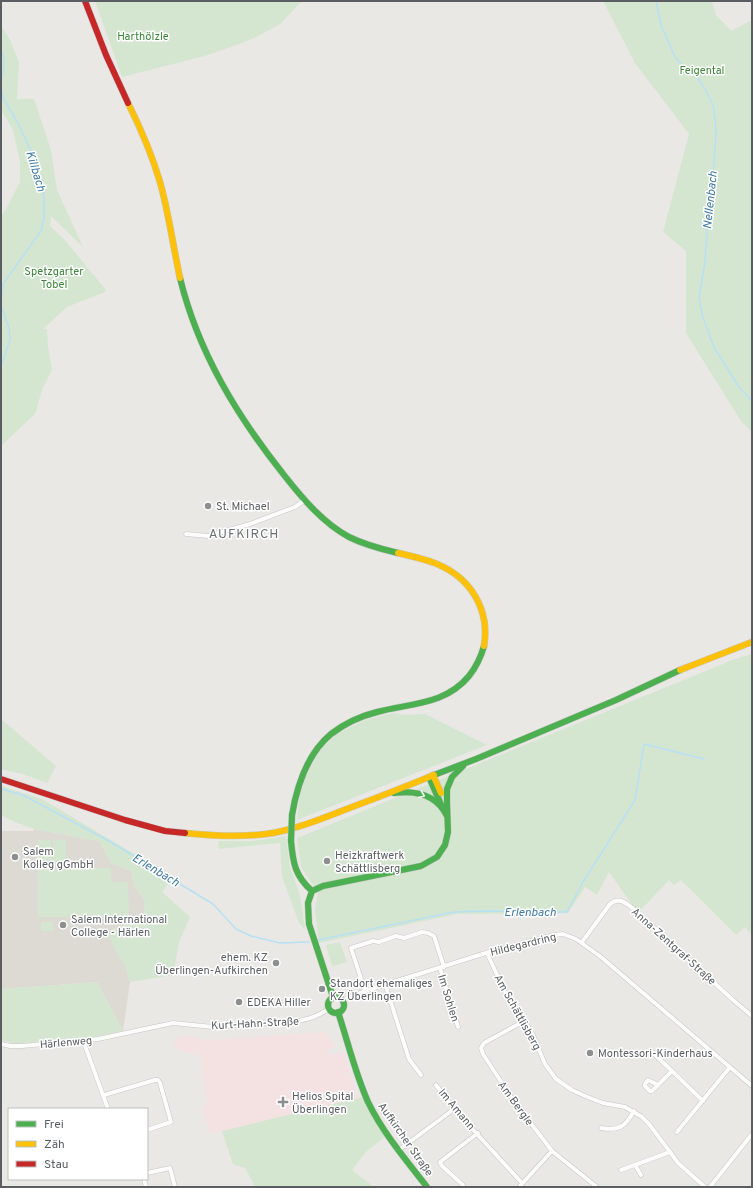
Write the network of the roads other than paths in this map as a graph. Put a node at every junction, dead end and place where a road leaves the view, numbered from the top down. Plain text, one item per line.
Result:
1 (85, 1) edge
2 (305, 500) junction
3 (186, 534) dead end
4 (752, 642) edge
5 (476, 759) junction
6 (431, 776) junction
7 (1, 779) edge
8 (384, 794) junction
9 (446, 810) junction
10 (312, 891) junction
11 (582, 942) junction
12 (487, 953) junction
13 (442, 968) junction
14 (385, 984) junction
15 (365, 991) junction
16 (333, 997) junction
17 (343, 1001) junction
18 (329, 1009) junction
19 (338, 1012) junction
20 (752, 1016) edge
21 (524, 1021) junction
22 (458, 1027) dead end
23 (132, 1032) joint
24 (83, 1040) junction
25 (1, 1044) edge
26 (651, 1052) dead end
27 (730, 1067) junction
28 (672, 1071) junction
29 (421, 1075) dead end
30 (436, 1085) dead end
31 (658, 1085) dead end
32 (752, 1086) edge
33 (104, 1095) junction
34 (703, 1100) junction
35 (108, 1108) edge
36 (454, 1108) junction
37 (634, 1111) junction
38 (601, 1128) dead end
39 (148, 1130) edge
40 (677, 1132) dead end
41 (478, 1134) junction
42 (752, 1134) edge
43 (399, 1150) junction
44 (552, 1151) junction
45 (670, 1152) junction
46 (635, 1165) junction
47 (621, 1170) dead end
48 (148, 1174) edge
49 (641, 1175) dead end
50 (463, 1185) dead end
51 (521, 1185) edge
52 (175, 1187) edge
53 (427, 1187) edge
54 (597, 1187) edge
55 (705, 1187) edge
56 (710, 1187) edge

1 - 2 street
2 - 3 street
2 - 10 street, bridge
4 - 5 street
5 - 6 street
5 - 9 street
6 - 8 street
6 - 9 street
7 - 8 street
8 -> 9 street
9 - 10 street
10 - 16 street
11 - 12 street, Hildegardring
11 - 20 street, Anna-Zentgraf-Straße
11 - 27 street, Hildegardring
12 - 13 street, Hildegardring
12 - 21 street, Am Schättlisberg
13 - 14 street, Hildegardring
13 - 15 street, Im Sohlen
13 - 22 street, Im Sohlen
14 - 15 street, Hildegardring
14 - 29 street
15 - 17 street, Hildegardring
16 - 17 street
16 - 18 street
17 - 19 street
18 - 19 street
18 - 23 street, Kurt-Hahn-Straße
19 - 43 street, Aufkircher Straße
21 - 37 street, Am Schättlisberg
21 - 44 street, Am Bergle
23 - 24 street, Härlenweg
24 - 25 street, Härlenweg
24 - 33 street
26 - 28 street
27 - 32 street, Hildegardring
27 - 34 street
28 - 31 street
28 - 34 street
30 - 36 street, Im Amann
33 - 35 street
33 - 39 street
34 - 40 street
36 - 41 street, Im Amann
36 - 43 street
37 - 38 street
37 - 45 street, Am Schättlisberg
41 - 50 street, Im Amann
41 - 51 street, Im Amann
42 - 56 street
43 - 53 street, Aufkircher Straße
44 - 51 street
44 - 54 street, Am Bergle
45 - 46 street
45 - 55 street, Am Schättlisberg
46 - 47 street
46 - 49 street
48 - 52 street

